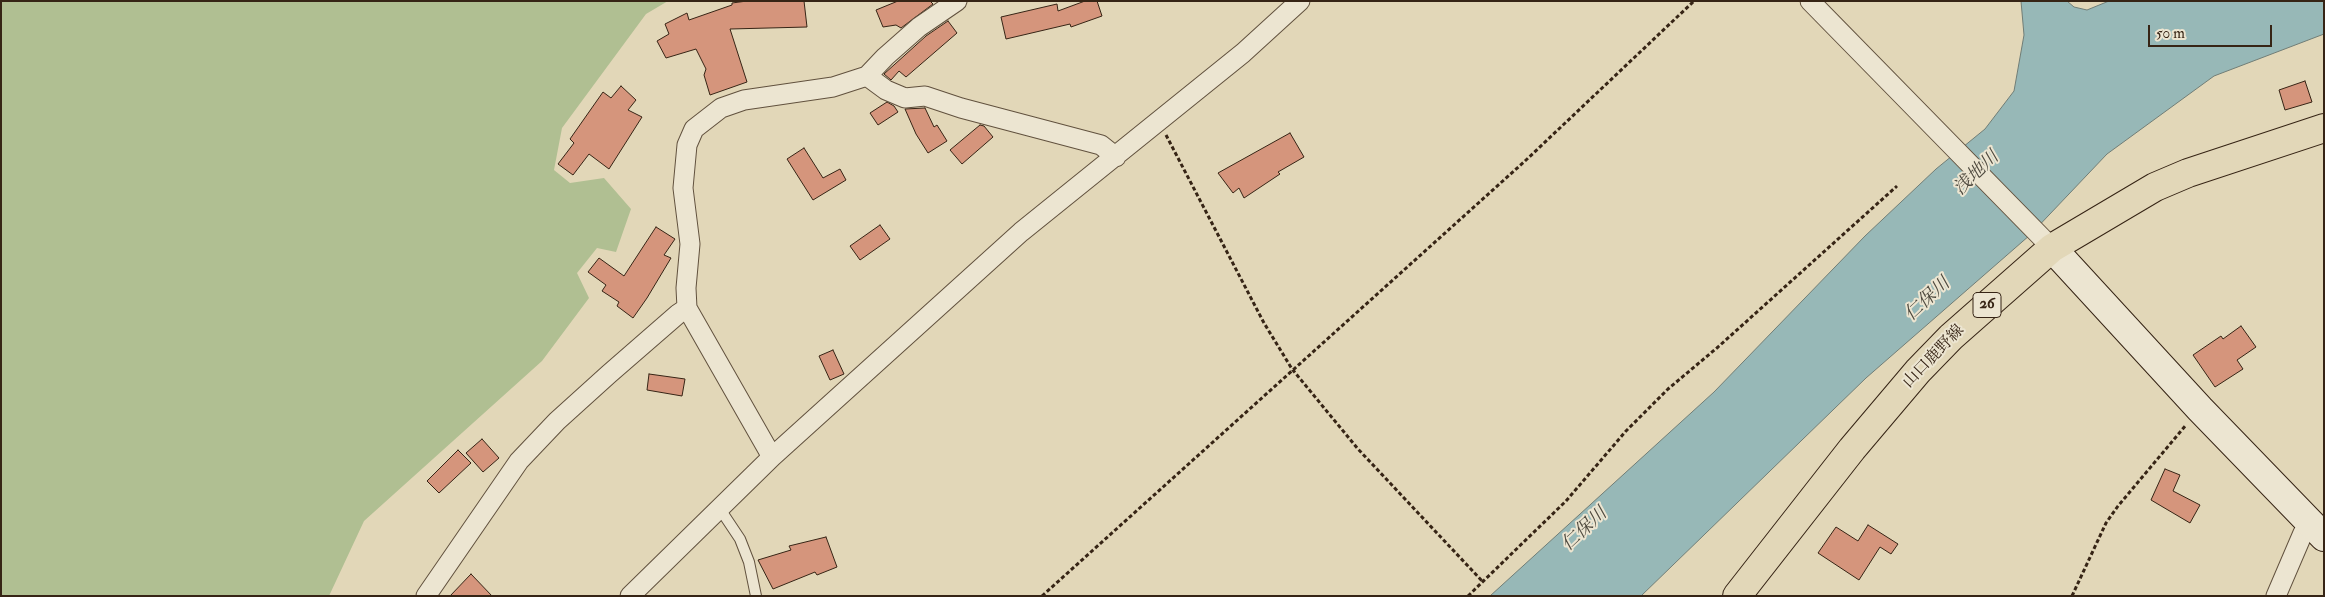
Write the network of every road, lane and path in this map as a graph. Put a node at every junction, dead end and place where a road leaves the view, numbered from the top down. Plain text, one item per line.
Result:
1 (957, 1) edge
2 (1300, 1) edge
3 (1694, 1) edge
4 (1810, 1) edge
5 (867, 76) junction
6 (1159, 122) junction
7 (2324, 128) edge
8 (1116, 157) junction
9 (1897, 186) dead end
10 (2046, 242) junction
11 (687, 308) junction
12 (1292, 369) junction
13 (2200, 409) junction
14 (772, 457) junction
15 (720, 509) junction
16 (2318, 532) edge
17 (1483, 582) junction
18 (426, 596) edge
19 (630, 596) edge
20 (756, 596) edge
21 (1042, 596) edge
22 (1468, 596) edge
23 (1737, 596) edge
24 (2072, 596) edge
25 (2276, 596) edge

1 - 5 street
2 - 6 street
3 - 12 path
4 - 10 street
5 - 8 street
5 - 11 street
6 - 8 street
6 - 12 path
7 - 10 main road, 山口鹿野線 / 26
8 - 14 street
9 - 17 path
10 - 13 street
10 - 23 main road, 山口鹿野線 / 26
11 - 14 street
11 - 18 street
12 - 17 path
12 - 21 path
13 - 16 street
13 - 24 path
14 - 15 street
15 - 19 street
15 - 20 lane
16 - 25 street
17 - 22 path

